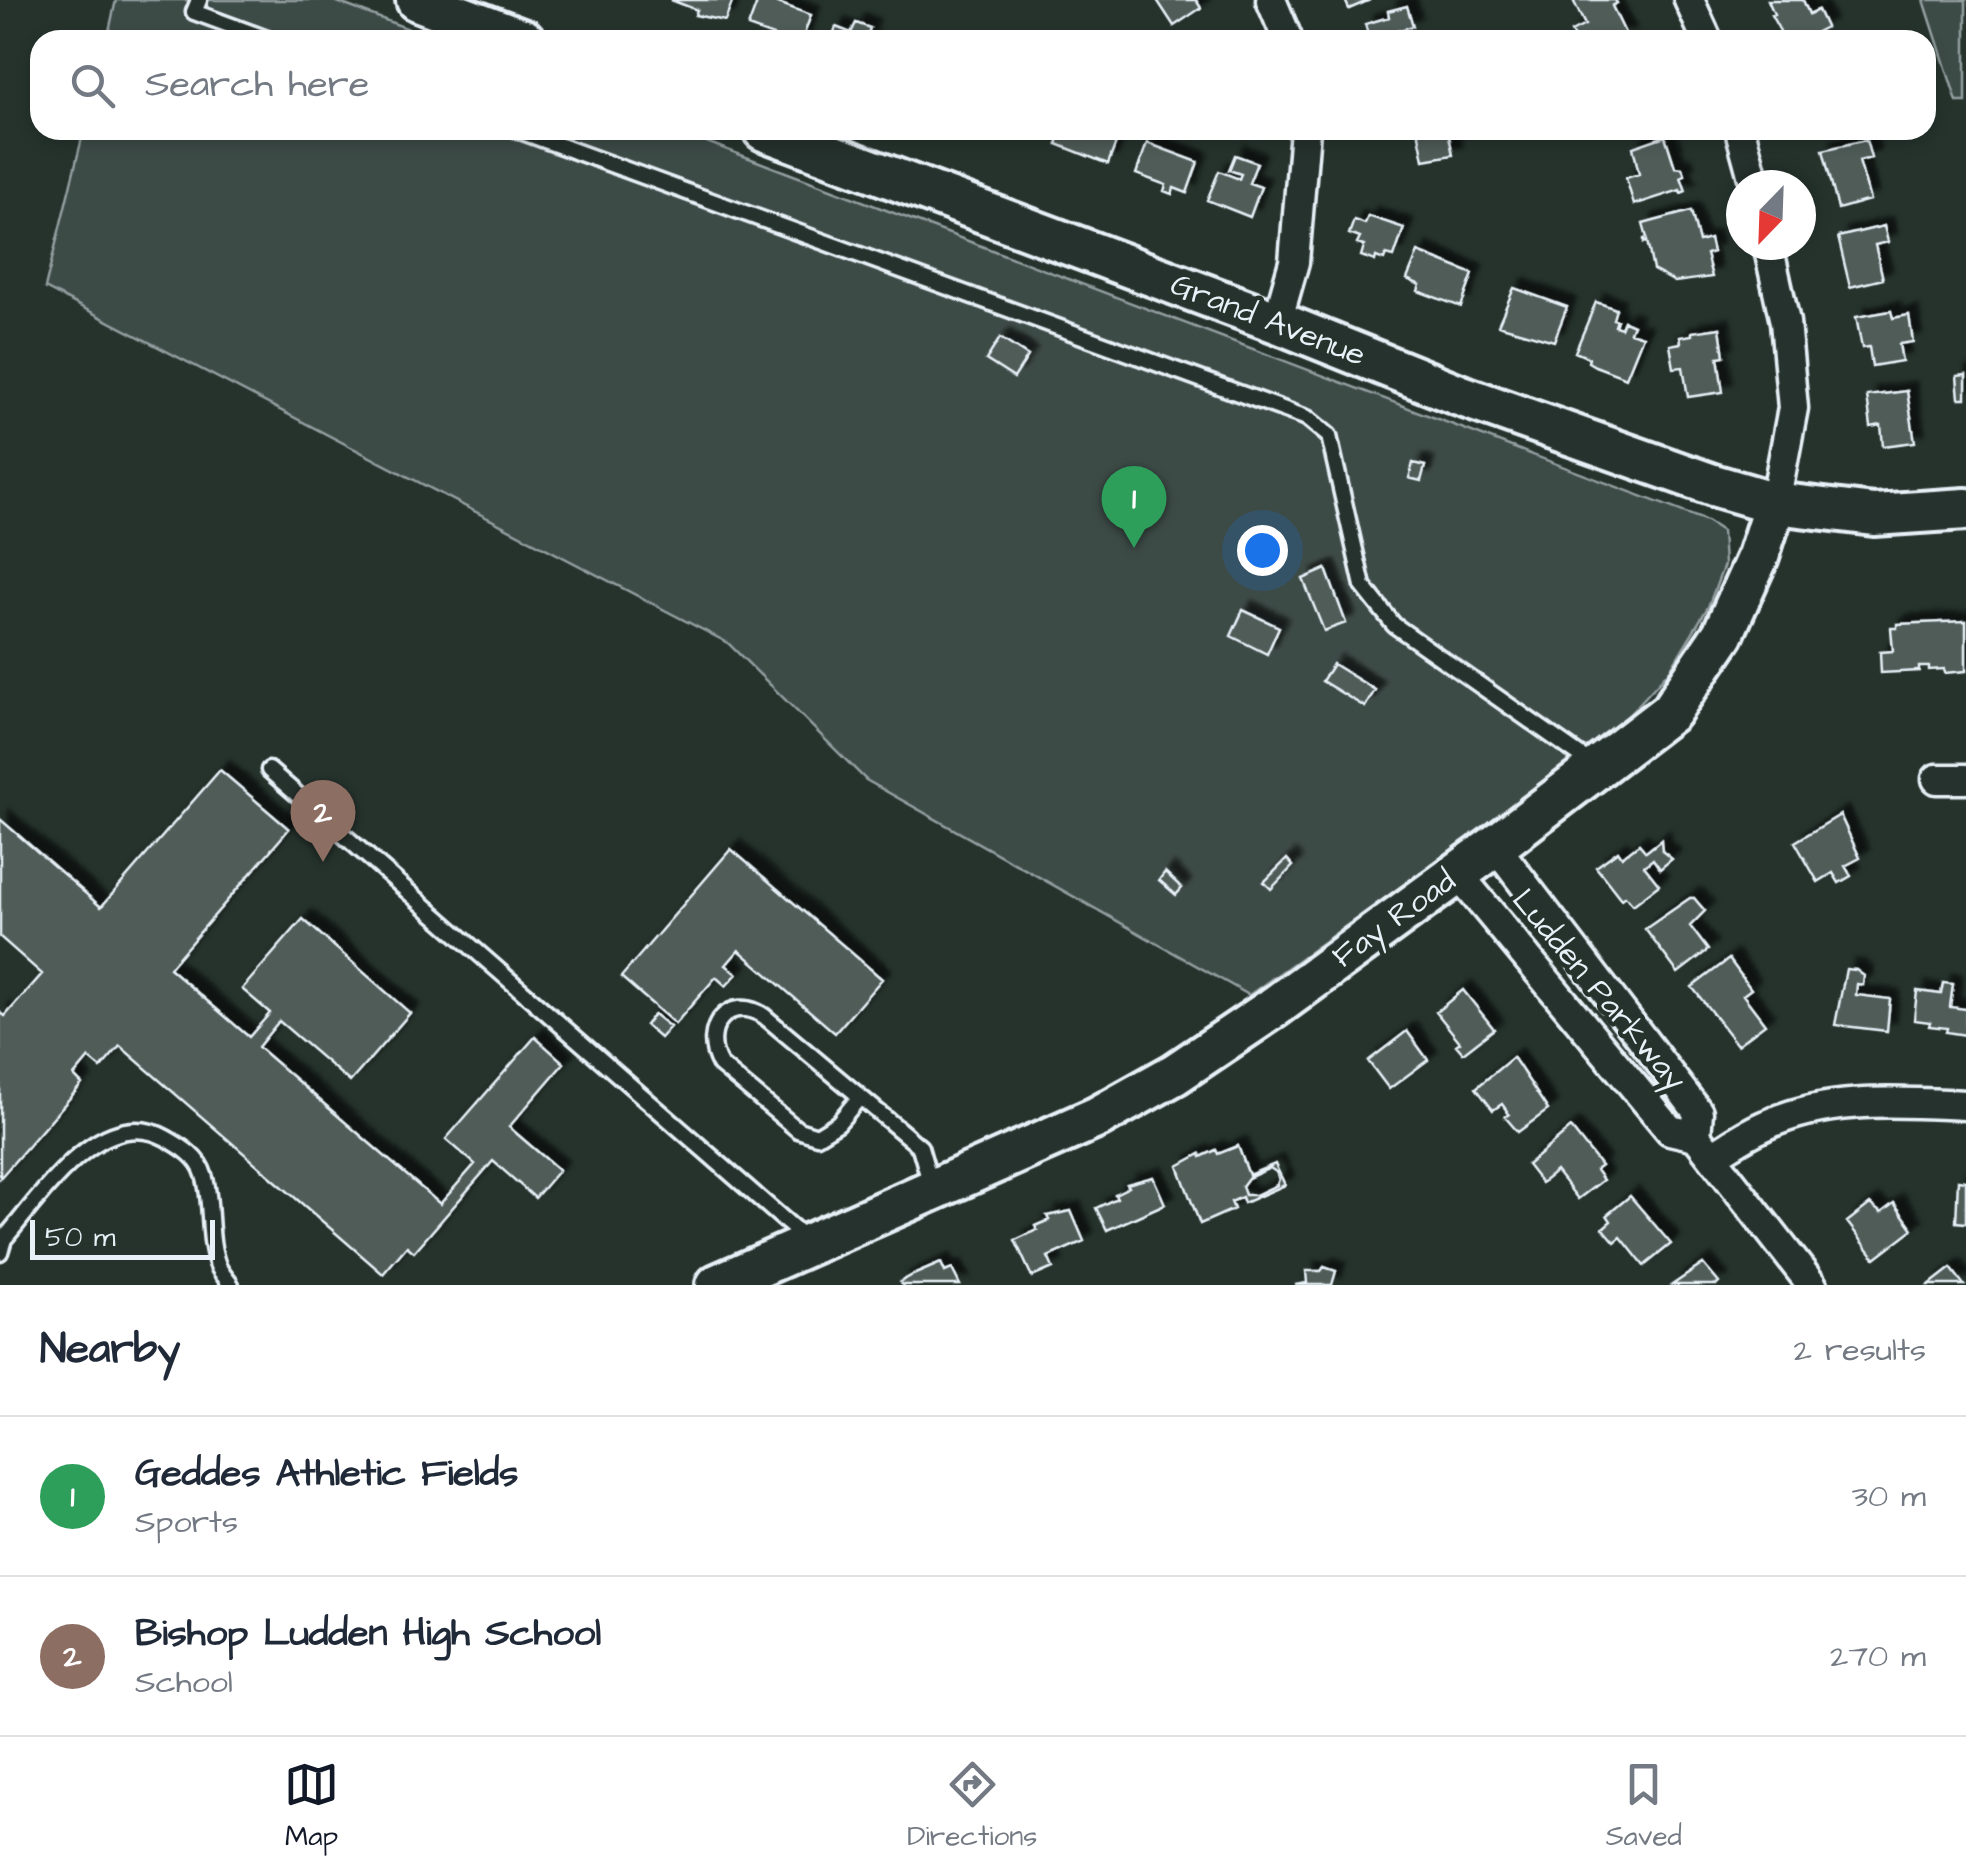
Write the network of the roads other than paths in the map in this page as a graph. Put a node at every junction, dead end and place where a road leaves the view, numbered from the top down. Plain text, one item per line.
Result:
1 (198, 0) edge
2 (418, 0) edge
3 (1271, 0) edge
4 (1689, 0) edge
5 (243, 30) edge
6 (498, 30) edge
7 (1284, 30) edge
8 (1702, 30) edge
9 (544, 140) edge
10 (791, 140) edge
11 (1304, 140) edge
12 (1743, 140) edge
13 (1751, 170) edge
14 (1771, 260) edge
15 (1277, 322) junction
16 (1775, 503) junction
17 (1966, 509) edge
18 (1597, 767) junction
19 (269, 770) dead end
20 (1937, 779) dead end
21 (1966, 779) edge
22 (1495, 846) junction
23 (1457, 873) junction
24 (860, 1098) junction
25 (1966, 1105) edge
26 (1704, 1146) junction
27 (932, 1190) junction
28 (811, 1244) junction
29 (0, 1252) edge
30 (232, 1285) edge
31 (717, 1285) edge
32 (1812, 1285) edge

1 - 5 lane
2 - 6 street
3 - 7 street
4 - 8 street
9 - 18 lane
10 - 15 street, Grand Avenue
11 - 15 street
12 - 13 street
14 - 16 street
15 - 16 street, Grand Avenue
16 - 17 street
16 - 18 street, Fay Road
18 - 22 street, Fay Road
19 - 28 lane
20 - 21 street
22 - 23 street, Fay Road
22 - 26 street, Ludden Parkway
23 - 26 street, Ludden Parkway
23 - 27 street, Fay Road
24 - 24 lane
24 - 27 lane
25 - 26 street
26 - 32 street, Ludden Parkway
27 - 28 street, Fay Road
28 - 31 street, Fay Road
29 - 30 lane

